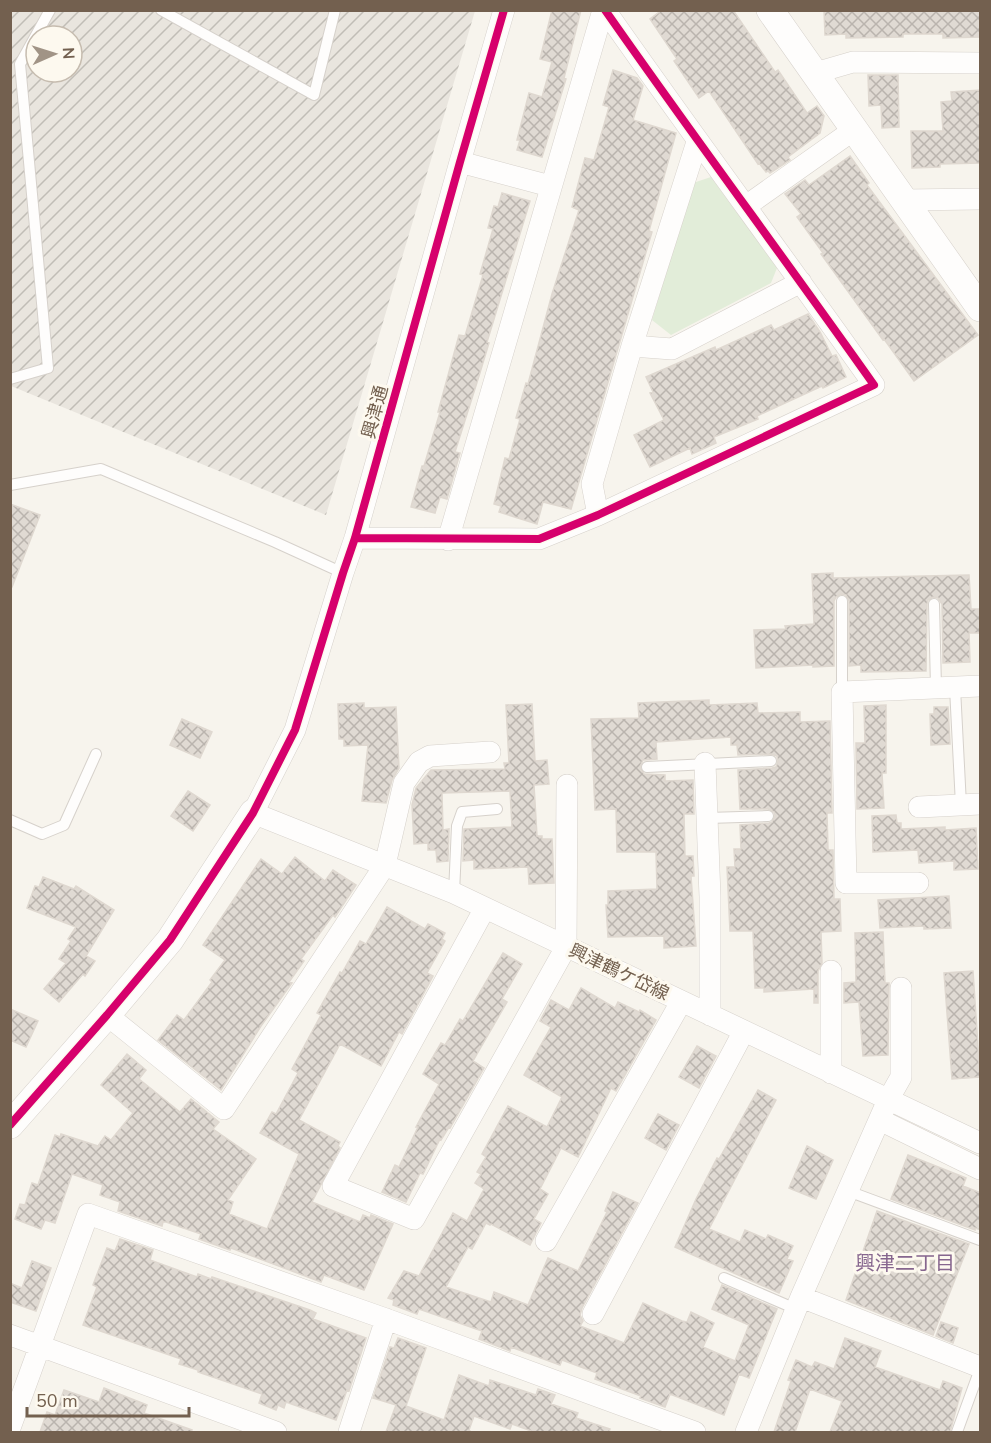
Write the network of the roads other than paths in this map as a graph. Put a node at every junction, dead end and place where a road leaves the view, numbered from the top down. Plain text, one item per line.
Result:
1 (50, 10) edge
2 (161, 10) edge
3 (335, 10) edge
4 (504, 10) edge
5 (604, 10) edge
6 (770, 10) edge
7 (981, 63) edge
8 (815, 73) junction
9 (855, 129) junction
10 (697, 142) junction
11 (460, 162) junction
12 (550, 186) junction
13 (981, 199) edge
14 (905, 200) junction
15 (746, 206) junction
16 (801, 282) junction
17 (981, 308) edge
18 (632, 346) junction
19 (10, 379) edge
20 (10, 485) edge
21 (598, 515) junction
22 (355, 538) junction
23 (448, 540) junction
24 (343, 573) junction
25 (842, 601) dead end
26 (934, 604) dead end
27 (981, 686) edge
28 (945, 688) junction
29 (842, 692) junction
30 (490, 752) dead end
31 (96, 754) dead end
32 (771, 761) dead end
33 (705, 764) junction
34 (647, 766) dead end
35 (567, 785) dead end
36 (971, 804) edge
37 (919, 807) dead end
38 (497, 809) dead end
39 (253, 813) junction
40 (768, 816) dead end
41 (708, 818) junction
42 (10, 820) edge
43 (385, 865) junction
44 (918, 883) dead end
45 (454, 893) junction
46 (485, 908) junction
47 (566, 947) junction
48 (831, 971) dead end
49 (901, 988) dead end
50 (681, 1002) junction
51 (107, 1015) junction
52 (710, 1015) junction
53 (744, 1031) junction
54 (831, 1073) junction
55 (888, 1100) junction
56 (880, 1120) junction
57 (10, 1125) edge
58 (981, 1143) edge
59 (981, 1169) edge
60 (848, 1191) junction
61 (981, 1240) edge
62 (546, 1241) dead end
63 (724, 1278) dead end
64 (799, 1303) junction
65 (593, 1314) dead end
66 (386, 1319) junction
67 (10, 1335) edge
68 (41, 1346) junction
69 (981, 1368) edge
70 (10, 1428) edge
71 (276, 1432) edge
72 (349, 1432) edge
73 (695, 1432) edge
74 (746, 1432) edge
75 (957, 1432) edge

1 - 19 lane
2 - 3 lane
4 - 11 street, 興津通
5 - 10 street
5 - 12 street
6 - 8 street
7 - 8 street
8 - 9 street
9 - 14 street
9 - 15 street
10 - 15 street
10 - 18 street
11 - 12 street
11 - 22 street, 興津通
12 - 23 street
13 - 14 street
14 - 17 street
15 - 16 street
16 - 18 street
16 - 21 street
18 - 21 street
20 - 24 lane
21 - 23 street
22 - 23 street
22 - 24 street, 興津通
24 - 39 street, 興津通
25 - 29 lane
26 - 28 lane
27 - 28 street
28 - 29 street
28 - 36 lane
29 - 44 street
30 - 43 street
31 - 42 lane
32 - 33 lane
33 - 34 lane
33 - 41 street
35 - 47 street
36 - 37 street
38 - 45 lane
39 - 43 street, 興津鶴ケ岱線
39 - 51 street
40 - 41 lane
41 - 52 street
43 - 45 street, 興津鶴ケ岱線
43 - 51 street
45 - 46 street, 興津鶴ケ岱線
46 - 47 street, 興津鶴ケ岱線
46 - 47 street
47 - 50 street, 興津鶴ケ岱線
48 - 54 street
49 - 55 street
50 - 52 street, 興津鶴ケ岱線
50 - 62 street
51 - 57 street
52 - 53 street, 興津鶴ケ岱線
53 - 54 street, 興津鶴ケ岱線
53 - 65 street
54 - 55 street, 興津鶴ケ岱線
55 - 56 street
55 - 58 street, 興津鶴ケ岱線
56 - 59 street
56 - 60 street
60 - 61 lane
60 - 64 street
63 - 64 lane
64 - 69 street
64 - 74 street
66 - 68 street
66 - 72 street
66 - 73 street
67 - 68 street
68 - 70 street
68 - 71 street
69 - 75 lane

